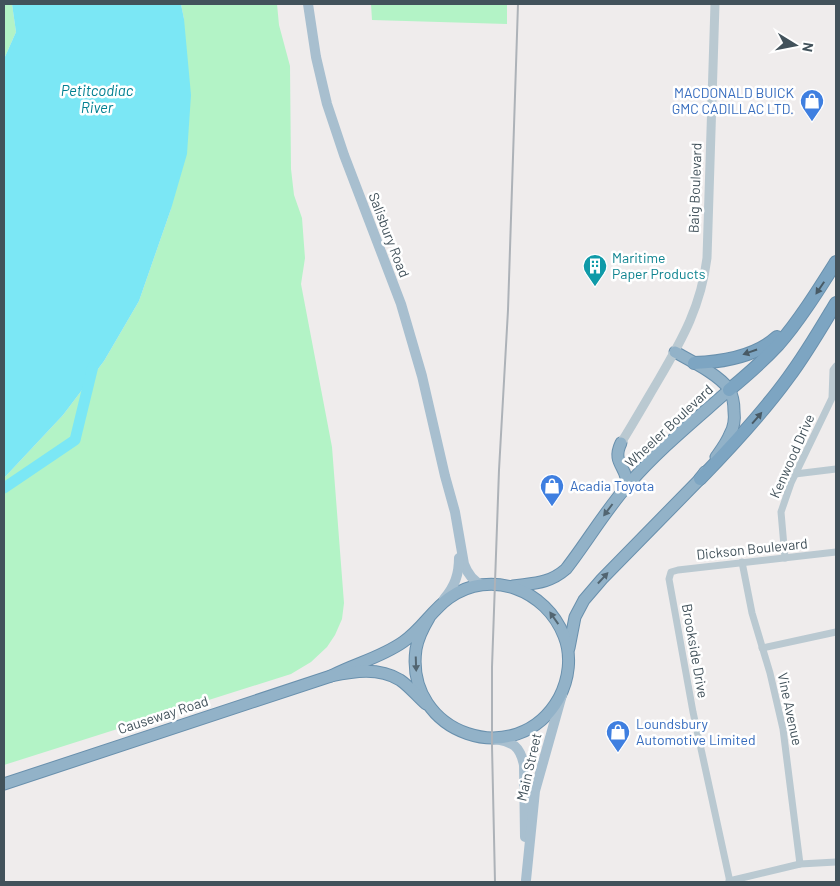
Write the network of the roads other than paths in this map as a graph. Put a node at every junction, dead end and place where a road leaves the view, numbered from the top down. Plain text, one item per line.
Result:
1 (308, 4) edge
2 (715, 4) edge
3 (836, 262) edge
4 (836, 303) edge
5 (802, 313) junction
6 (675, 352) junction
7 (694, 362) junction
8 (836, 366) edge
9 (729, 390) junction
10 (621, 443) joint
11 (836, 469) edge
12 (795, 474) junction
13 (445, 476) junction
14 (700, 479) junction
15 (627, 486) junction
16 (836, 552) edge
17 (786, 558) junction
18 (742, 562) junction
19 (671, 572) joint
20 (482, 585) junction
21 (508, 586) junction
22 (437, 608) junction
23 (429, 618) junction
24 (836, 632) edge
25 (762, 648) junction
26 (568, 652) junction
27 (331, 676) junction
28 (562, 692) junction
29 (432, 710) junction
30 (491, 738) junction
31 (4, 784) edge
32 (836, 862) edge
33 (800, 864) junction
34 (526, 881) edge
35 (730, 881) edge

1 - 13 main road, Salisbury Road
2 - 6 street, Baig Boulevard
3 -> 5 highway, Wheeler Boulevard
14 -> 4 highway
5 -> 7 highway
5 - 9 highway, Wheeler Boulevard
6 - 7 highway
6 - 10 street, Baig Boulevard
7 - 9 highway
8 - 12 street, Kenwood Drive
9 - 14 highway
9 - 15 highway, Wheeler Boulevard
10 - 15 highway
11 - 12 street
12 - 17 street, Kenwood Drive
13 - 20 main road, Salisbury Road
13 - 22 main road, Salisbury Road
26 -> 14 highway
15 -> 21 highway, Wheeler Boulevard
16 - 17 street, Dickson Boulevard
17 - 18 street, Dickson Boulevard
18 - 19 street, Dickson Boulevard
18 - 25 street, Vine Avenue
19 - 35 street, Brookside Drive
20 - 21 highway
20 - 22 highway
26 -> 21 highway
22 - 23 highway
23 - 27 highway, Causeway Road
23 -> 29 highway
24 - 25 street
25 - 33 street, Vine Avenue
26 - 28 highway
27 - 29 highway, Causeway Road
27 - 31 highway, Causeway Road
28 - 30 highway
28 - 34 main road, Main Street
29 - 30 highway
30 - 34 main road, Main Street
32 - 33 street
33 - 35 street

